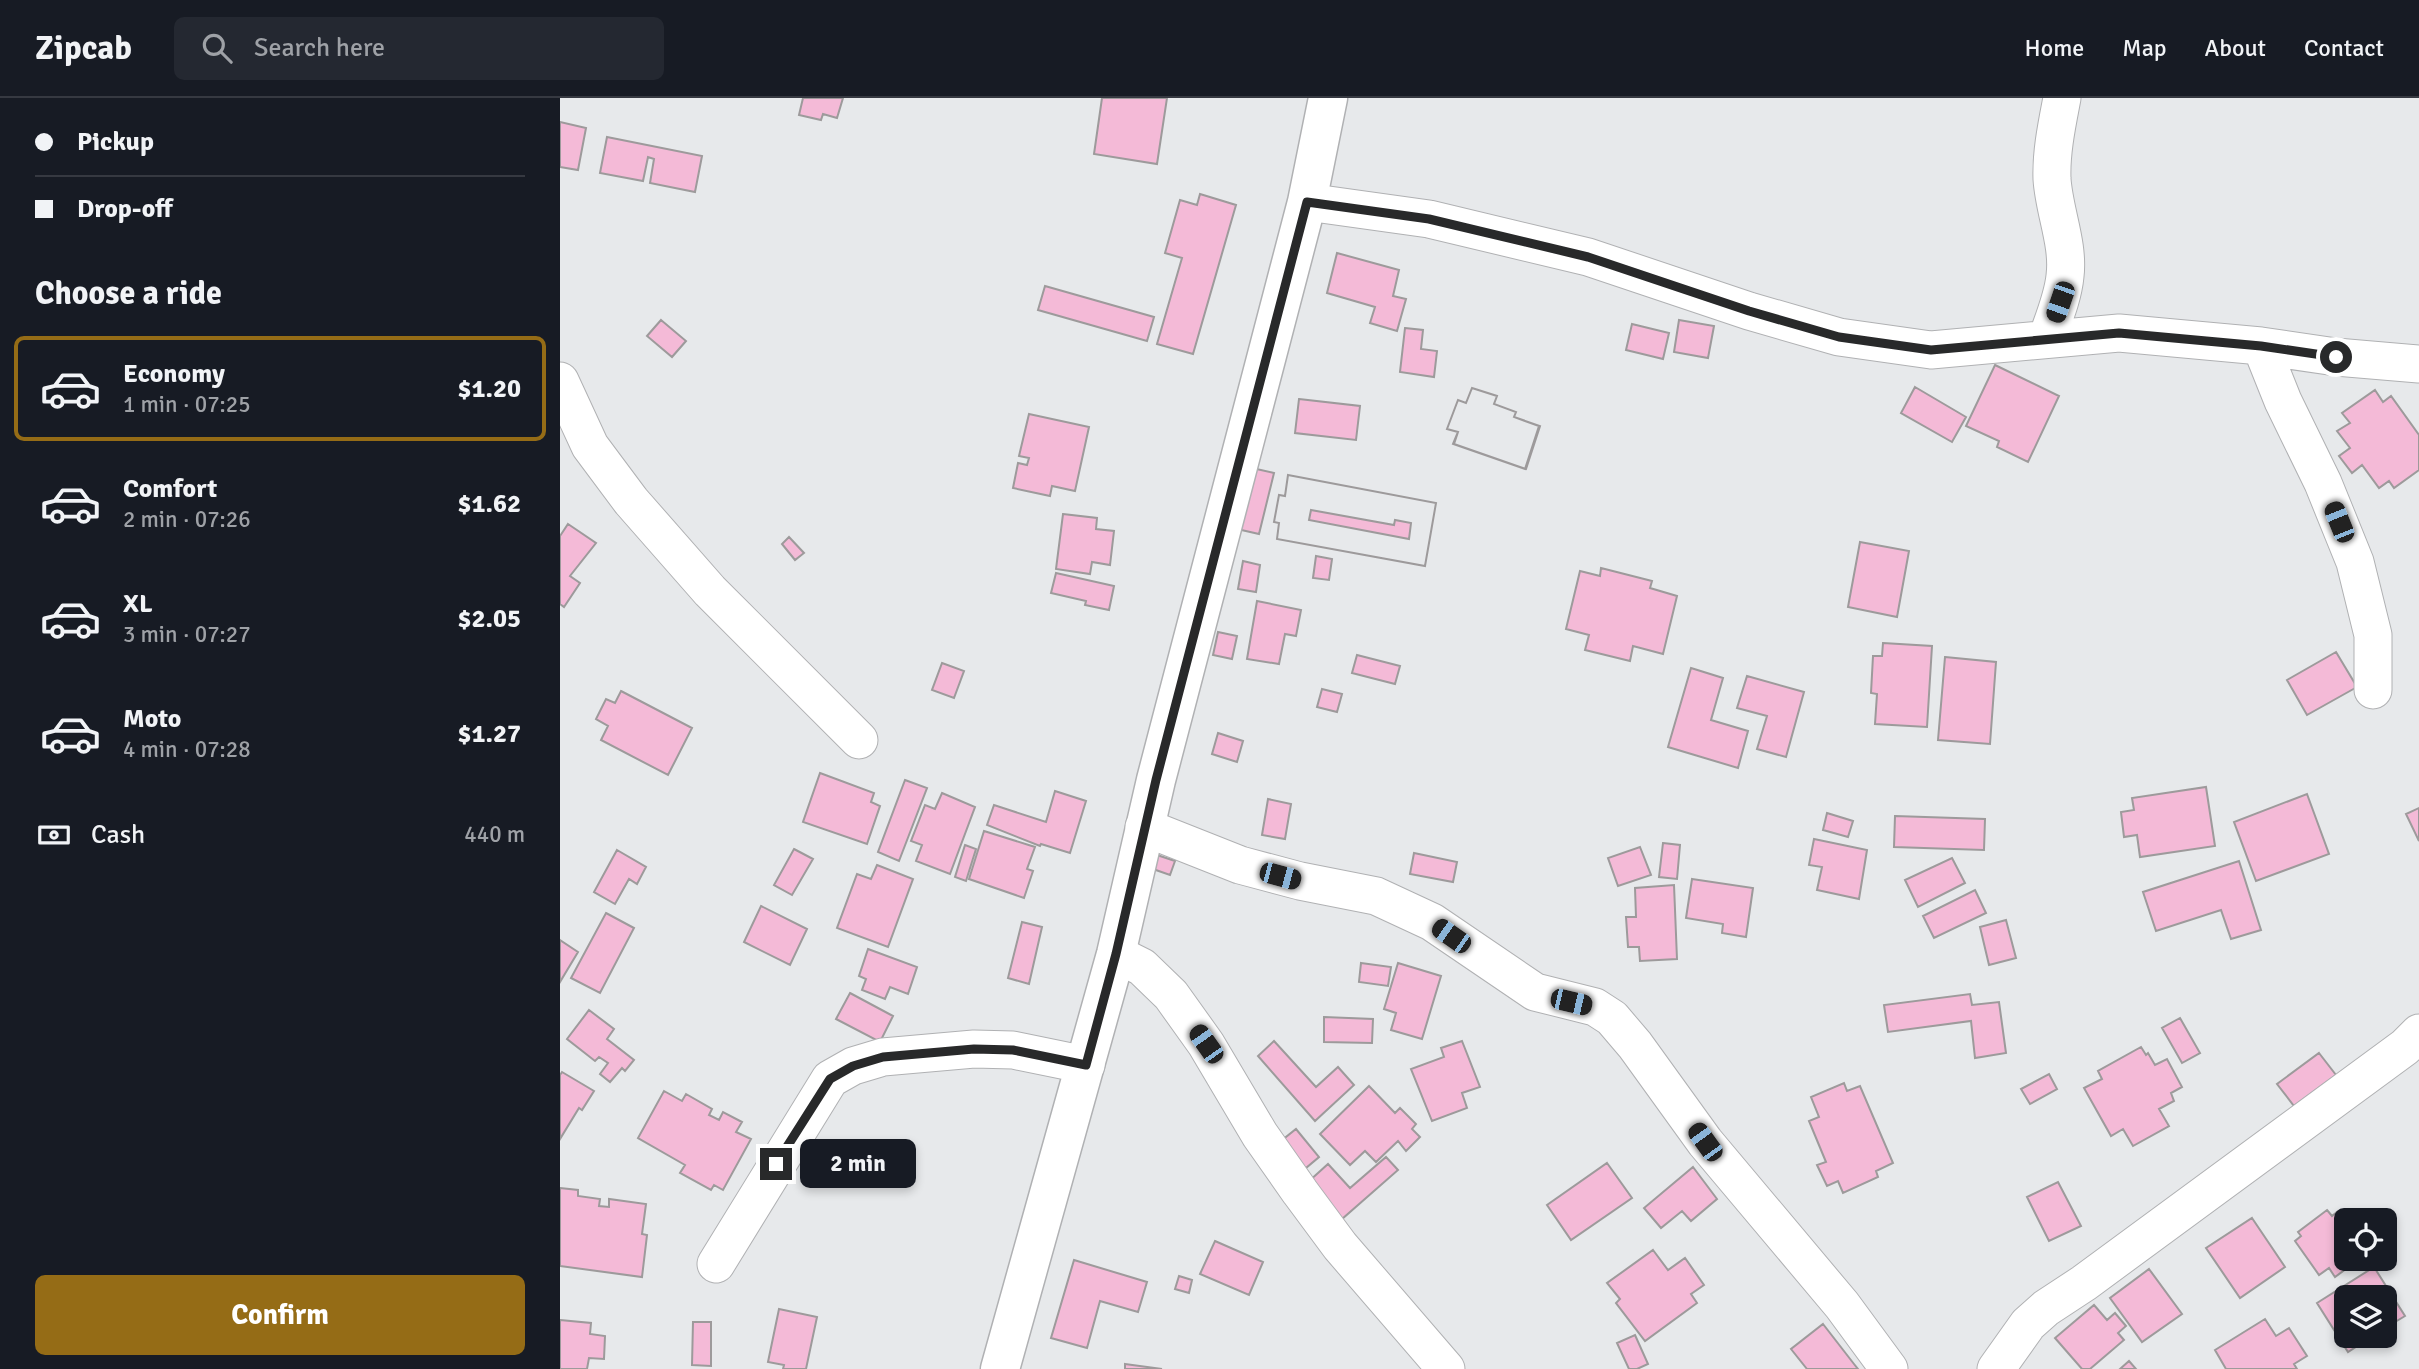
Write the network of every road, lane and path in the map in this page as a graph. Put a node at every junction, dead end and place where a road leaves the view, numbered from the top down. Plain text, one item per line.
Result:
1 (1328, 98) edge
2 (2062, 98) edge
3 (1307, 202) junction
4 (2047, 338) junction
5 (2261, 346) junction
6 (2419, 364) edge
7 (560, 381) edge
8 (2373, 691) dead end
9 (859, 740) dead end
10 (1144, 827) junction
11 (1116, 954) junction
12 (2419, 1033) edge
13 (1086, 1065) junction
14 (716, 1264) dead end
15 (1000, 1369) edge
16 (1446, 1369) edge
17 (1889, 1369) edge
18 (1996, 1369) edge

1 - 3 street
2 - 4 street
3 - 4 street
3 - 10 street
4 - 5 street
5 - 6 street
5 - 8 street
7 - 9 street
10 - 11 street
10 - 17 street
11 - 13 street
11 - 16 street
12 - 18 street
13 - 14 street
13 - 15 street

